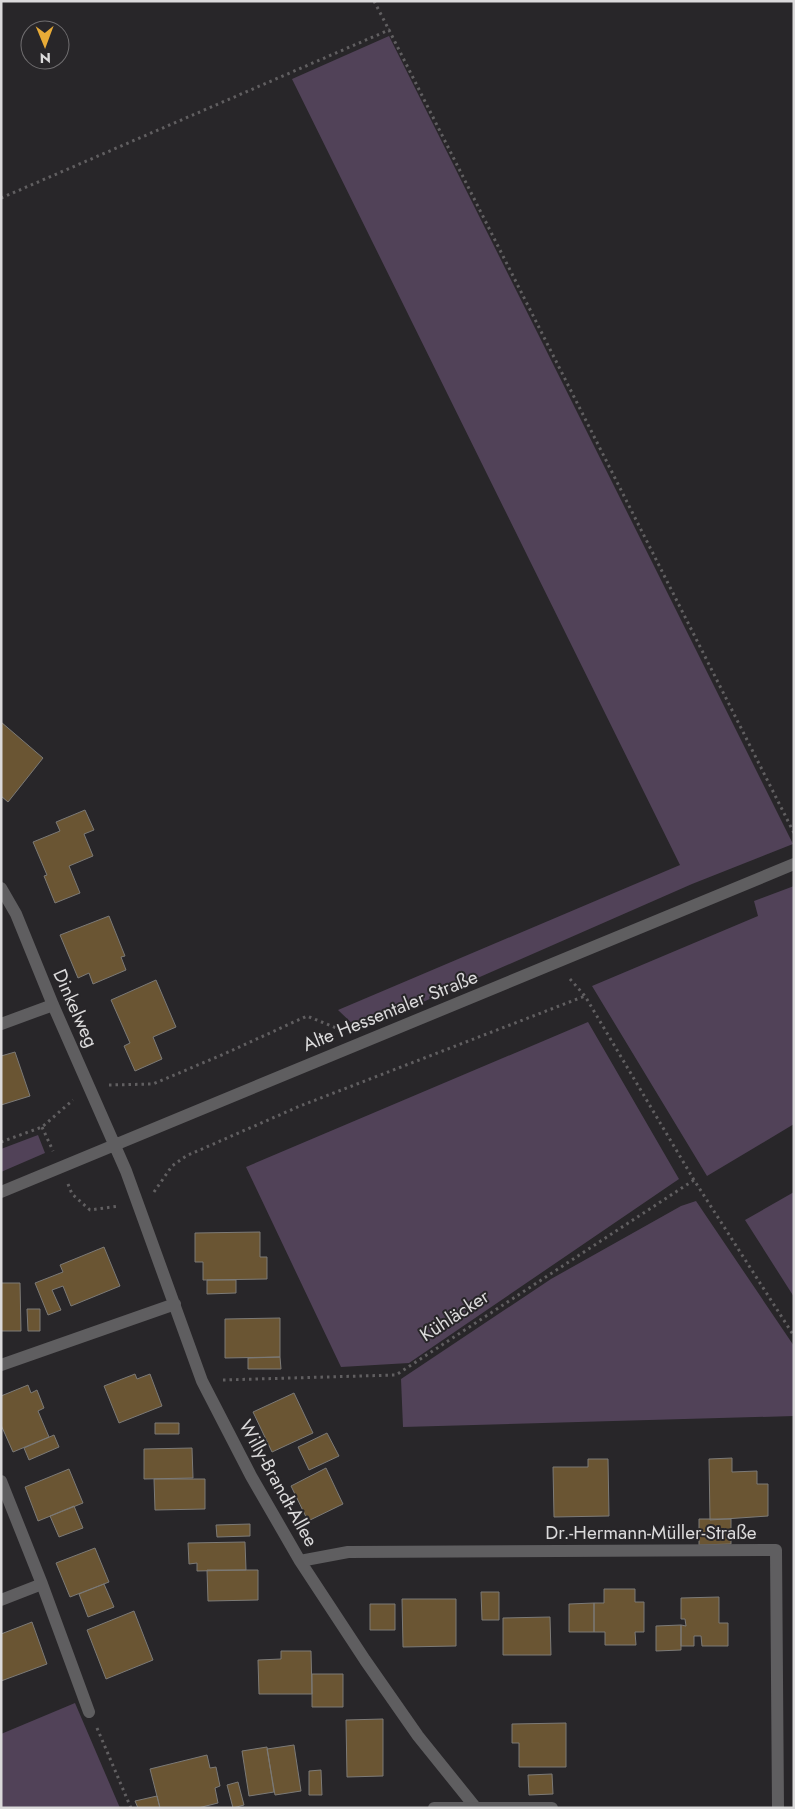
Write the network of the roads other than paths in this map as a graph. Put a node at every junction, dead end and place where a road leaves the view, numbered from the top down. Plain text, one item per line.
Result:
1 (794, 864) edge
2 (1, 888) edge
3 (53, 1005) junction
4 (1, 1024) edge
5 (113, 1144) junction
6 (1, 1192) edge
7 (175, 1304) junction
8 (1, 1365) edge
9 (1, 1481) edge
10 (300, 1561) junction
11 (42, 1584) junction
12 (1, 1600) edge
13 (90, 1712) road end
14 (475, 1807) edge
15 (434, 1808) edge
16 (552, 1808) edge
17 (778, 1808) edge

1 - 5 street, Alte Hessentaler Straße
2 - 3 street, Dinkelweg
3 - 4 street
3 - 5 street, Dinkelweg
5 - 6 street, Alte Hessentaler Straße
5 - 7 street, Willy-Brandt-Allee
7 - 8 street
7 - 10 street, Willy-Brandt-Allee
9 - 11 street
10 - 14 street, Willy-Brandt-Allee
10 - 17 street, Dr.-Hermann-Müller-Straße
11 - 12 street
11 - 13 street
14 - 15 street
14 - 16 street

